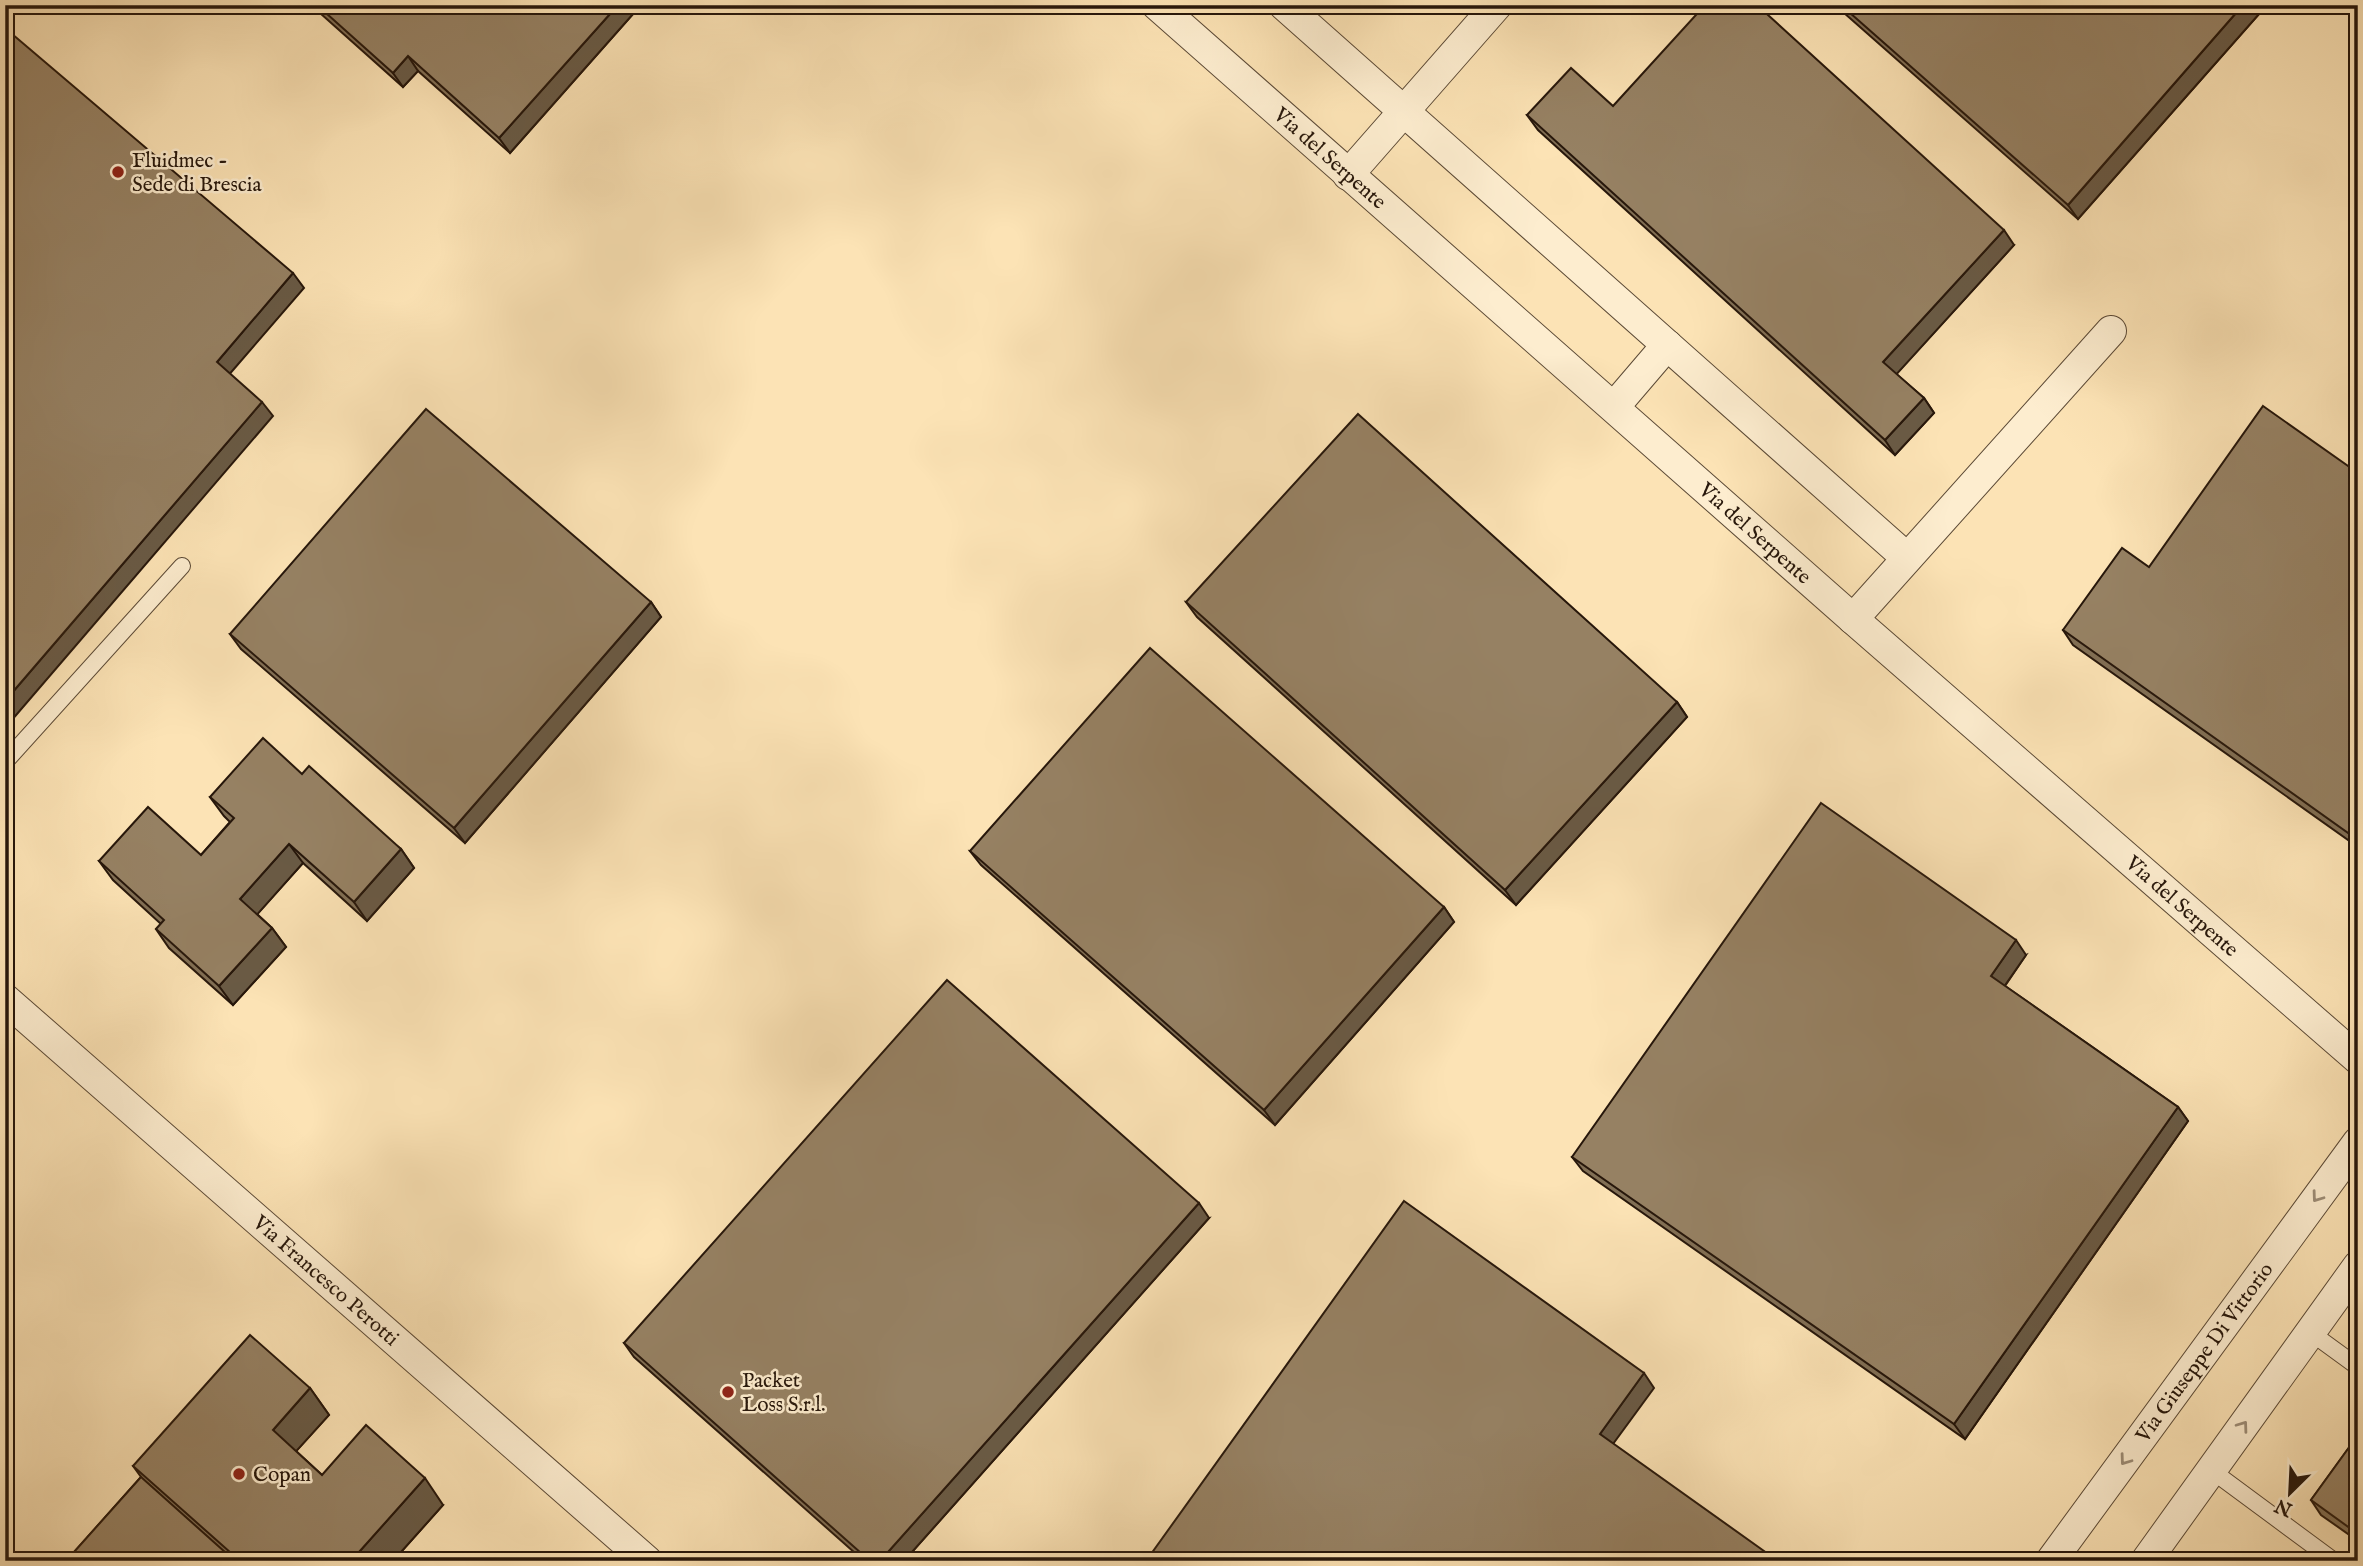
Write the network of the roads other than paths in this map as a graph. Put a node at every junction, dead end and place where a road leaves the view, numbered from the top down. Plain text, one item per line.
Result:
1 (1157, 5) edge
2 (1284, 5) edge
3 (1497, 5) edge
4 (1404, 111) junction
5 (1348, 174) junction
6 (2111, 331) dead end
7 (1667, 345) junction
8 (1614, 407) junction
9 (1907, 558) junction
10 (182, 566) dead end
11 (1853, 619) junction
12 (5, 762) edge
13 (5, 999) edge
14 (2358, 1059) edge
15 (2358, 1142) edge
16 (2358, 1266) edge
17 (2310, 1332) junction
18 (2358, 1367) edge
19 (2211, 1470) junction
20 (647, 1561) edge
21 (2051, 1561) edge
22 (2146, 1561) edge
23 (2334, 1561) edge

1 - 5 street, Via del Serpente
2 - 4 street
3 - 4 street
4 - 5 street
4 - 7 street
5 - 8 street, Via del Serpente
6 - 9 street
7 - 8 street
7 - 9 street
8 - 11 street, Via del Serpente
9 - 11 street
10 - 12 lane
11 - 14 street, Via del Serpente
13 - 20 street, Via Francesco Perotti
15 -> 21 street, Via Giuseppe Di Vittorio
16 - 17 street
17 - 18 lane
19 -> 17 street
19 - 22 street
19 - 23 lane

